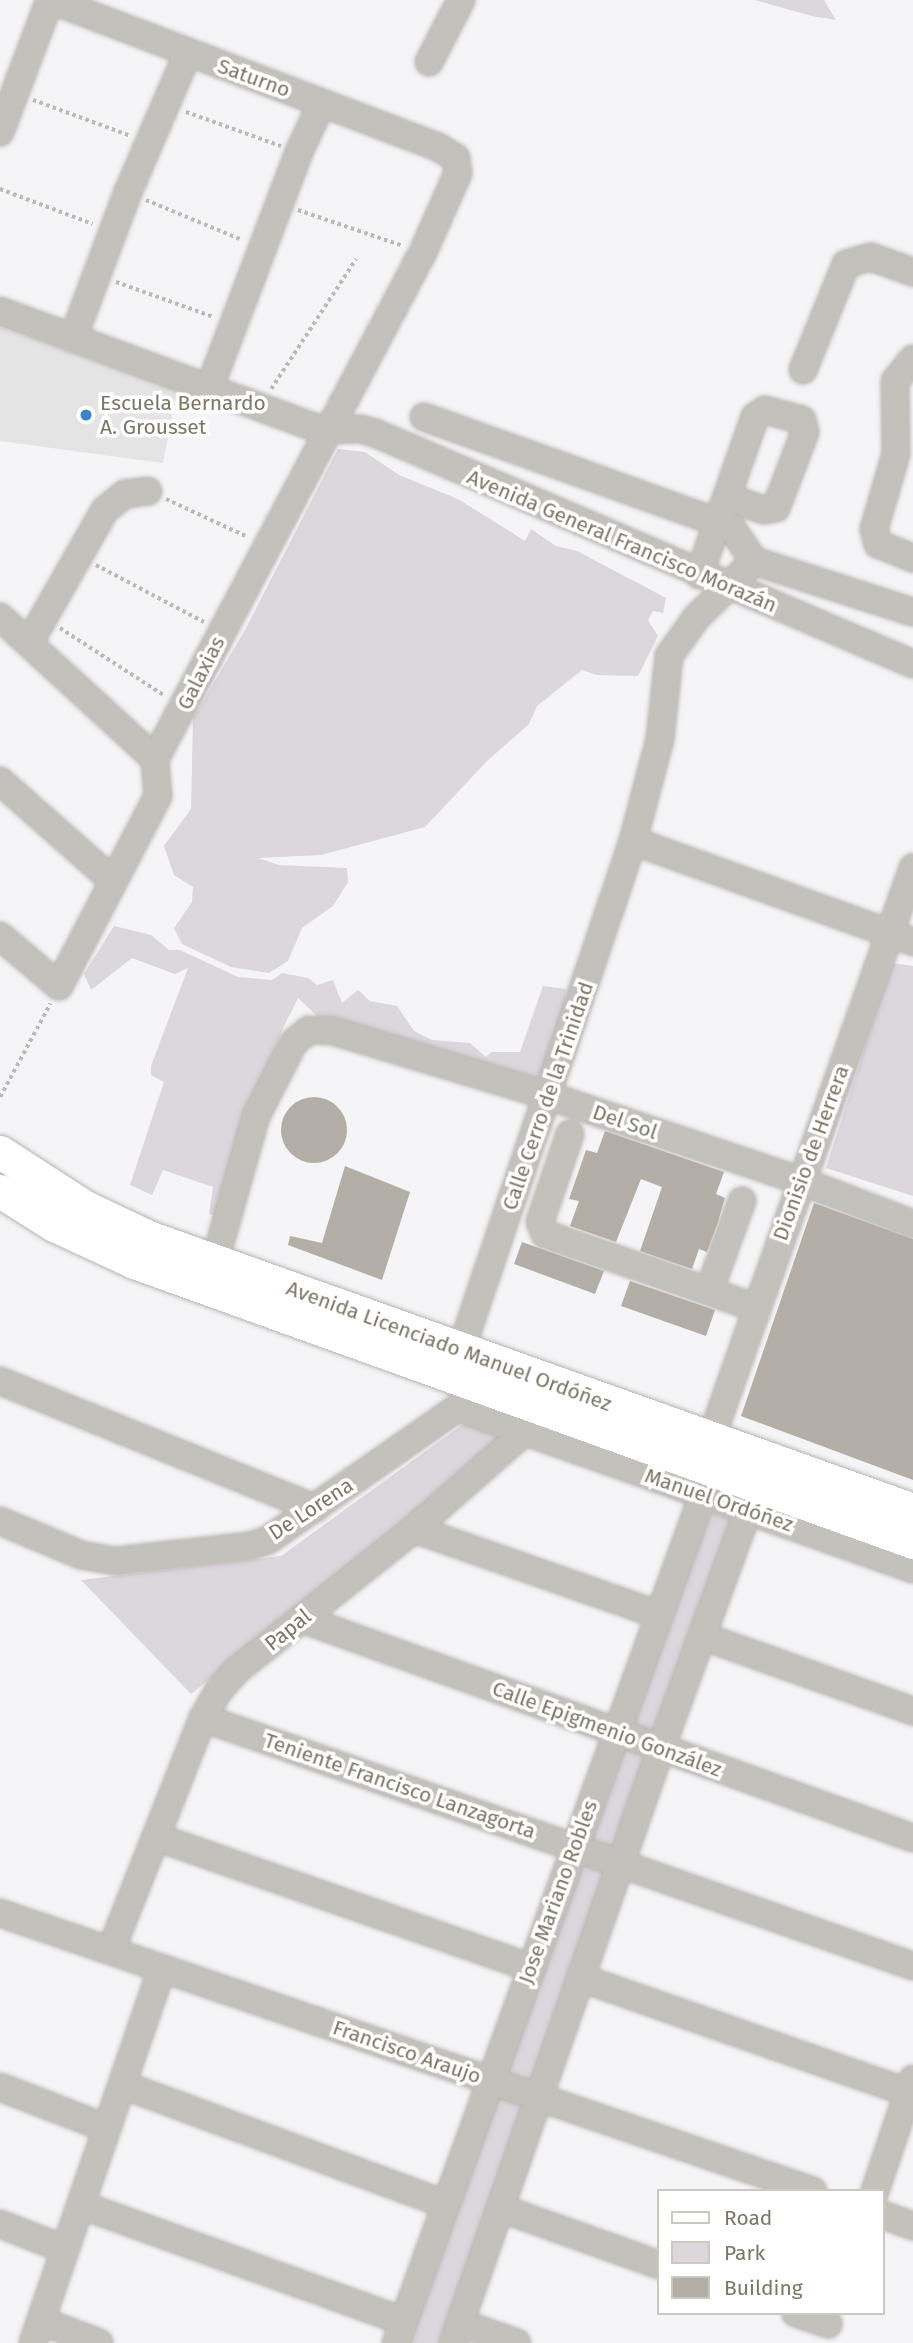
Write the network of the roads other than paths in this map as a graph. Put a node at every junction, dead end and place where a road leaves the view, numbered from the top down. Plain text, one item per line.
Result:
1 (50, 0) edge
2 (461, 0) edge
3 (188, 53) junction
4 (429, 62) dead end
5 (322, 103) junction
6 (0, 132) edge
7 (456, 158) joint
8 (913, 272) edge
9 (0, 311) edge
10 (73, 338) junction
11 (913, 359) edge
12 (803, 370) dead end
13 (209, 389) junction
14 (424, 417) dead end
15 (330, 432) junction
16 (148, 491) road end
17 (727, 497) dead end
18 (718, 521) junction
19 (913, 558) edge
20 (754, 561) junction
21 (699, 575) junction
22 (728, 588) junction
23 (913, 612) edge
24 (0, 617) edge
25 (29, 643) junction
26 (913, 664) edge
27 (155, 759) junction
28 (0, 781) edge
29 (632, 841) junction
30 (913, 868) edge
31 (113, 881) junction
32 (0, 936) edge
33 (902, 938) edge
34 (549, 1096) junction
35 (570, 1134) dead end
36 (0, 1152) edge
37 (801, 1181) junction
38 (0, 1191) edge
39 (743, 1201) dead end
40 (913, 1224) edge
41 (215, 1261) junction
42 (709, 1291) junction
43 (756, 1308) junction
44 (461, 1350) junction
45 (512, 1368) junction
46 (0, 1381) edge
47 (572, 1390) junction
48 (472, 1400) junction
49 (535, 1422) junction
50 (716, 1463) junction
51 (759, 1486) junction
52 (315, 1508) junction
53 (913, 1510) edge
54 (0, 1521) edge
55 (414, 1529) junction
56 (913, 1542) edge
57 (913, 1569) edge
58 (659, 1615) junction
59 (302, 1619) junction
60 (702, 1636) junction
61 (913, 1711) edge
62 (203, 1718) junction
63 (617, 1732) junction
64 (661, 1748) junction
65 (156, 1837) junction
66 (913, 1838) edge
67 (574, 1847) junction
68 (621, 1863) junction
69 (0, 1913) edge
70 (111, 1950) junction
71 (913, 1966) edge
72 (529, 1967) junction
73 (162, 1969) junction
74 (581, 1978) junction
75 (491, 2081) junction
76 (123, 2085) junction
77 (0, 2087) edge
78 (911, 2089) edge
79 (538, 2096) junction
80 (106, 2128) junction
81 (807, 2189) edge
82 (876, 2189) edge
83 (445, 2204) junction
84 (81, 2205) junction
85 (500, 2208) junction
86 (885, 2216) edge
87 (0, 2224) edge
88 (913, 2226) edge
89 (64, 2249) junction
90 (657, 2264) edge
91 (800, 2315) edge
92 (827, 2327) edge
93 (37, 2332) edge
94 (400, 2332) edge
95 (457, 2333) edge
96 (99, 2343) edge
97 (517, 2343) edge

1 - 3 street, Saturno
1 - 6 street
2 - 4 street
3 - 5 street, Saturno
3 - 10 street
5 - 7 street, Saturno
5 - 13 street
7 - 15 street, Galaxias
8 - 12 street
9 - 10 street, Avenida General Francisco Morazán
10 - 13 street, Avenida General Francisco Morazán
11 - 19 street
13 - 15 street, Avenida General Francisco Morazán
14 - 18 street
15 - 21 street, Avenida General Francisco Morazán
15 - 27 street, Galaxias
16 - 25 street
17 - 18 street
18 - 20 street
18 - 21 street
20 - 22 street, Calle Cerro de la Trinidad
20 - 23 street
21 - 22 street, Avenida General Francisco Morazán
22 - 26 street, Avenida General Francisco Morazán
22 - 29 street, Calle Cerro de la Trinidad
24 - 25 street
25 - 27 street
27 - 31 street
28 - 31 street
29 - 33 street
29 - 34 street, Calle Cerro de la Trinidad
30 - 33 street, Dionisio de Herrera
31 - 32 street
33 - 37 street, Dionisio de Herrera
34 - 37 street, Del Sol
34 - 41 street, Del Sol
34 - 44 street, Calle Cerro de la Trinidad
35 - 42 street
36 - 41 main road, Avenida Licenciado Manuel Ordóñez
37 - 40 street, Del Sol
37 - 43 street, Dionisio de Herrera
38 - 48 main road, Avenida Licenciado Manuel Ordóñez
39 - 42 street
41 - 44 main road, Avenida Licenciado Manuel Ordóñez
42 - 43 street
43 - 50 street, Dionisio de Herrera
44 - 45 main road, Avenida Licenciado Manuel Ordóñez
45 - 47 main road, Avenida Licenciado Manuel Ordóñez
45 - 48 street, De Lorena
46 - 52 street
47 - 49 street, Papal
47 - 50 main road, Avenida Licenciado Manuel Ordóñez
48 - 49 main road, Avenida Licenciado Manuel Ordóñez
48 - 52 street, De Lorena
49 - 50 main road, Avenida Licenciado Manuel Ordóñez
49 - 55 street, Papal
50 - 51 main road, Avenida Licenciado Manuel Ordóñez
50 - 58 street, Jose Mariano Robles
51 - 53 main road, Avenida Licenciado Manuel Ordóñez
51 - 56 main road, Avenida Licenciado Manuel Ordóñez
51 - 57 street, Manuel Ordóñez
51 - 60 street
52 - 54 street, De Lorena
55 - 58 street
55 - 59 street, Papal
58 - 63 street, Jose Mariano Robles
59 - 62 street, Papal
59 - 63 street, Calle Epigmenio González
60 - 61 street
60 - 64 street
62 - 65 street, Papal
62 - 67 street, Teniente Francisco Lanzagorta
63 - 64 street, Calle Epigmenio González
63 - 67 street, Jose Mariano Robles
64 - 66 street, Calle Epigmenio González
64 - 68 street
65 - 70 street, Papal
65 - 72 street
67 - 68 street, Teniente Francisco Lanzagorta
67 - 72 street, Jose Mariano Robles
68 - 71 street, Teniente Francisco Lanzagorta
68 - 74 street
69 - 70 street, Francisco Araujo
70 - 73 street, Francisco Araujo
72 - 75 street, Jose Mariano Robles
73 - 75 street, Francisco Araujo
73 - 76 street
74 - 78 street
74 - 79 street
75 - 79 street, Francisco Araujo
75 - 83 street, Jose Mariano Robles
76 - 80 street
76 - 83 street
77 - 80 street
78 - 82 street
79 - 81 street, Francisco Araujo
79 - 85 street
80 - 84 street
83 - 94 street, Jose Mariano Robles
84 - 89 street
84 - 94 street
85 - 90 street
85 - 95 street
86 - 88 street
87 - 89 street
89 - 93 street
91 - 92 street
93 - 96 street
95 - 97 street

